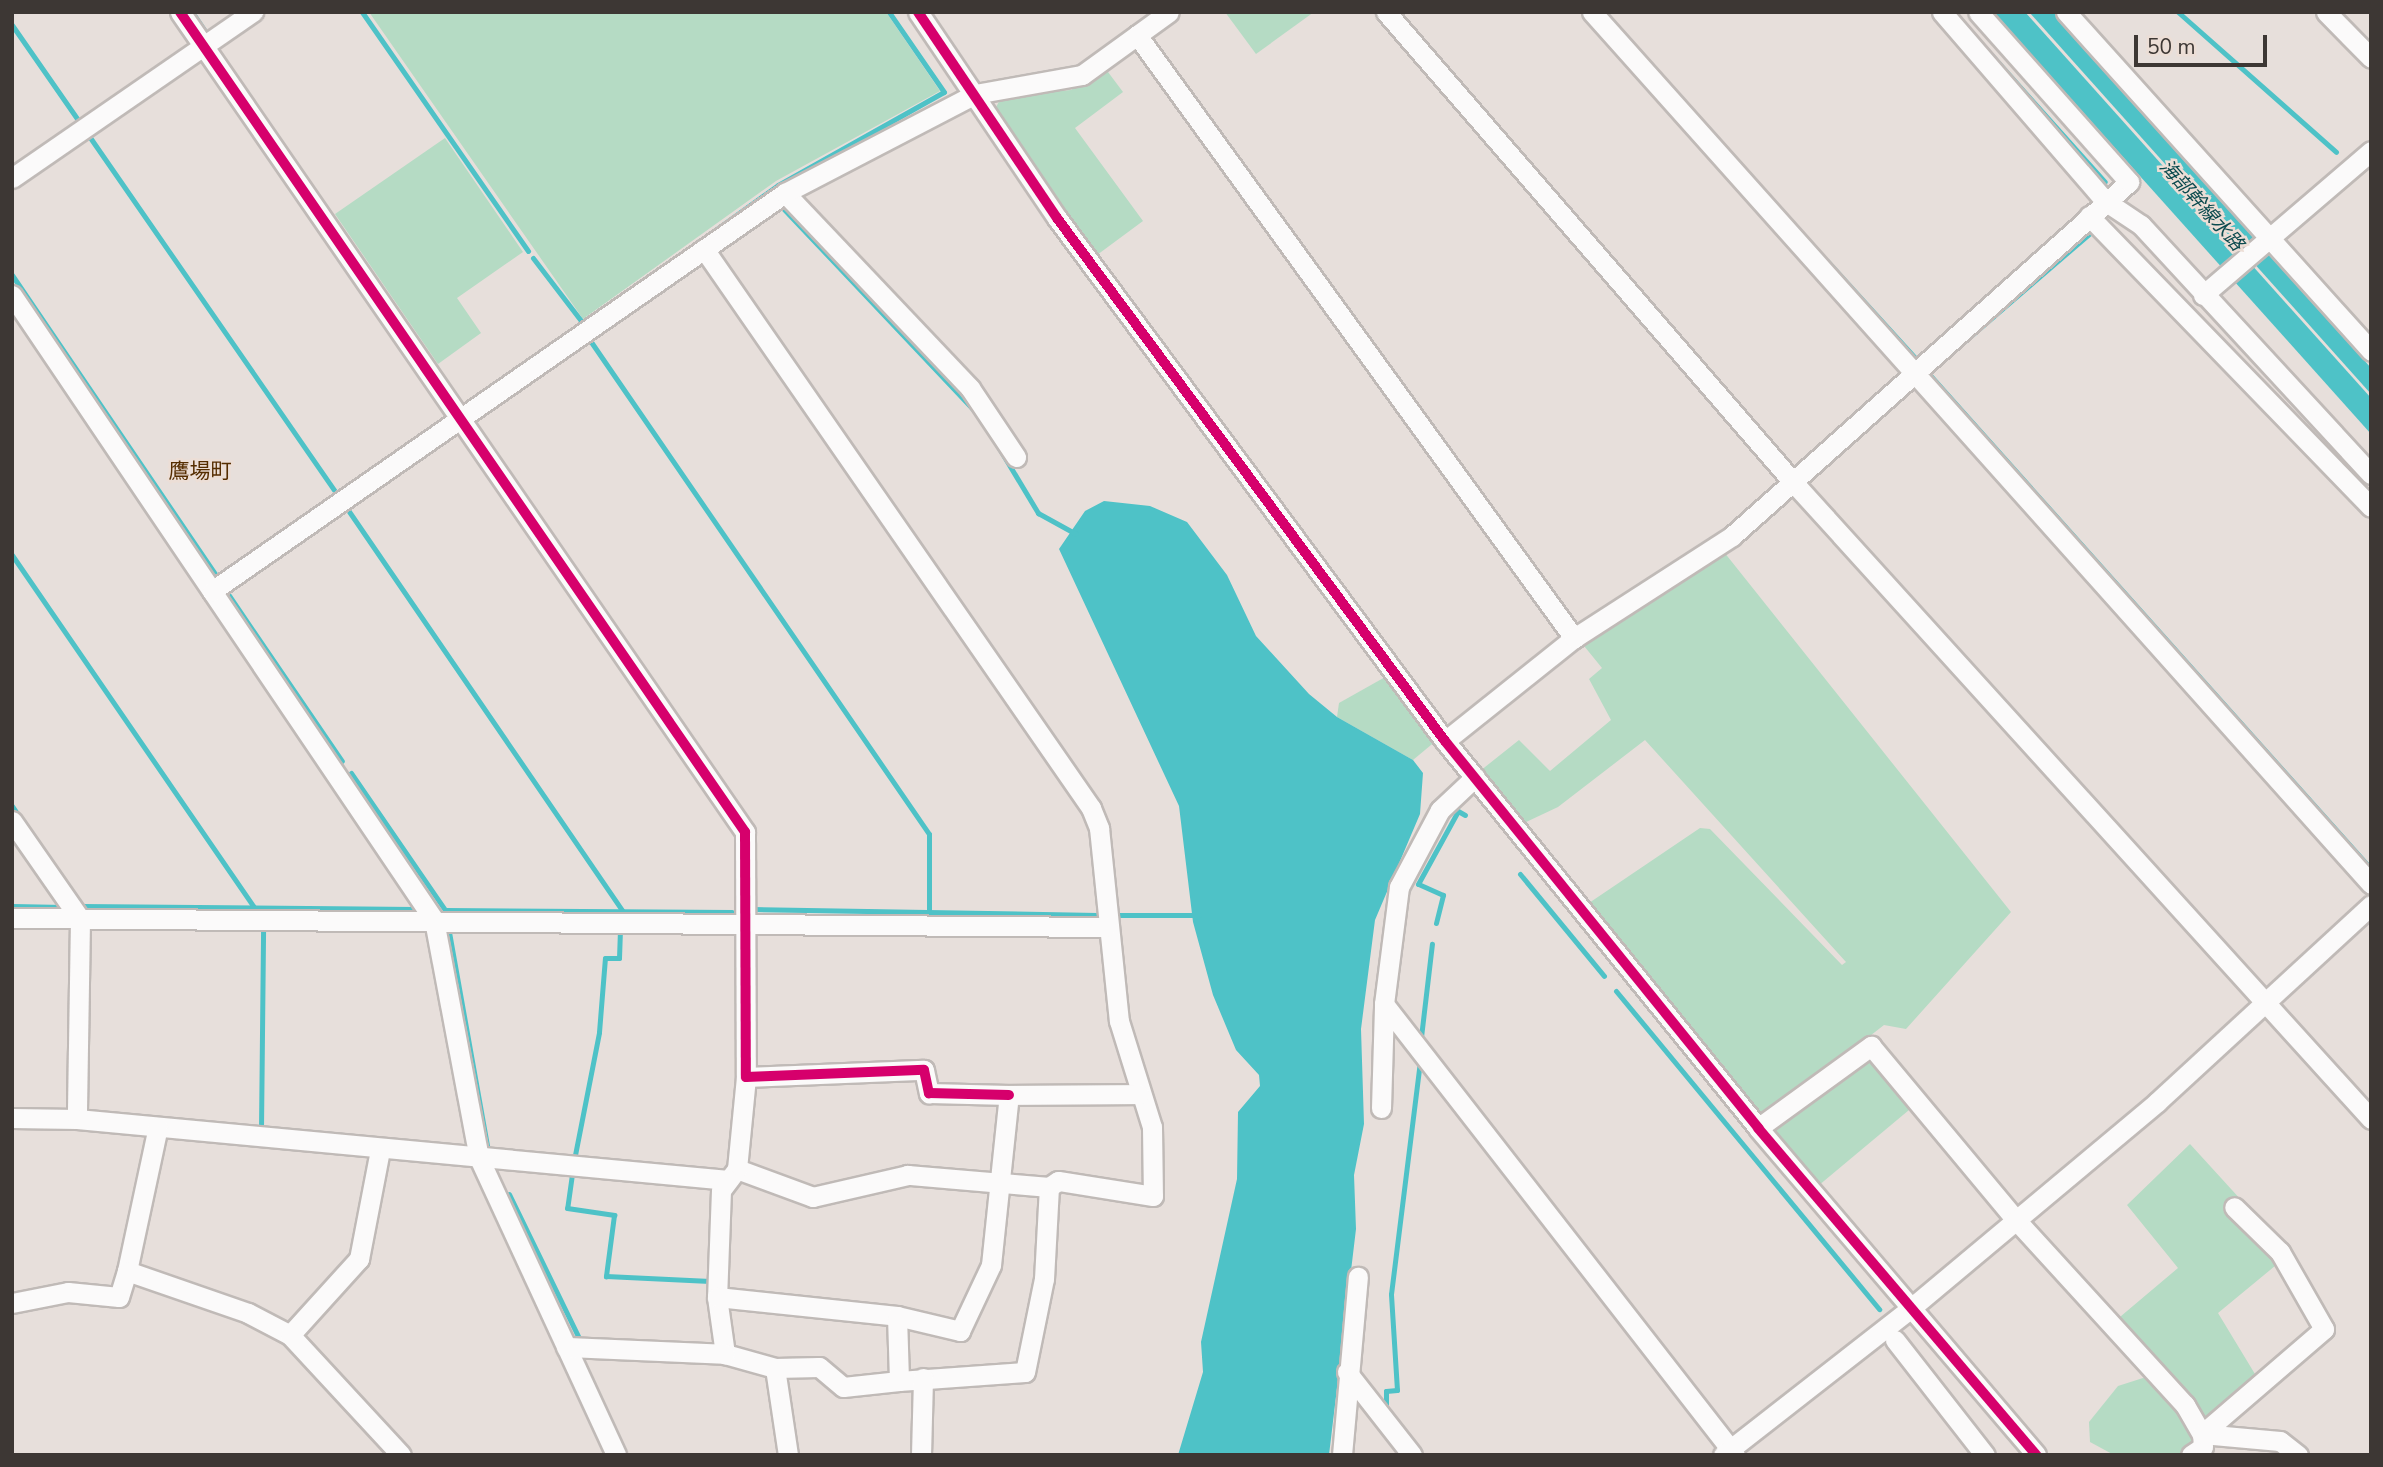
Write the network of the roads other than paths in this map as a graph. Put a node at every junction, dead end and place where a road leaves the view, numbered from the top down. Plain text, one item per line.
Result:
1 (180, 12) edge
2 (253, 12) edge
3 (918, 12) edge
4 (1169, 12) edge
5 (1385, 12) edge
6 (1592, 12) edge
7 (1942, 12) edge
8 (1978, 12) edge
9 (2066, 12) edge
10 (2326, 12) edge
11 (1137, 35) junction
12 (203, 46) junction
13 (2371, 58) edge
14 (975, 94) junction
15 (2371, 151) edge
16 (12, 178) edge
17 (785, 193) junction
18 (2105, 201) junction
19 (2089, 216) junction
20 (2268, 239) junction
21 (704, 248) junction
22 (2209, 290) junction
23 (12, 295) edge
24 (2371, 351) edge
25 (1916, 374) junction
26 (461, 417) junction
27 (1016, 457) dead end
28 (2371, 474) edge
29 (1793, 482) junction
30 (2371, 507) edge
31 (212, 591) junction
32 (1574, 638) junction
33 (1445, 741) junction
34 (1475, 777) junction
35 (12, 821) edge
36 (2371, 884) edge
37 (2371, 905) edge
38 (12, 918) edge
39 (80, 919) junction
40 (434, 920) junction
41 (745, 923) junction
42 (1107, 926) junction
43 (2265, 1002) junction
44 (1384, 1004) junction
45 (746, 1077) junction
46 (1139, 1094) junction
47 (1009, 1095) junction
48 (1381, 1108) dead end
49 (12, 1118) edge
50 (77, 1119) junction
51 (2371, 1119) edge
52 (158, 1127) junction
53 (1758, 1128) junction
54 (380, 1150) junction
55 (479, 1158) junction
56 (733, 1175) junction
57 (1003, 1183) junction
58 (1049, 1187) junction
59 (2234, 1207) dead end
60 (2016, 1220) junction
61 (127, 1271) junction
62 (1358, 1277) dead end
63 (717, 1297) junction
64 (12, 1303) edge
65 (1911, 1308) junction
66 (897, 1315) junction
67 (290, 1335) junction
68 (1895, 1340) dead end
69 (566, 1347) junction
70 (725, 1354) junction
71 (775, 1368) junction
72 (1347, 1372) junction
73 (923, 1378) junction
74 (899, 1381) junction
75 (2202, 1434) junction
76 (1729, 1453) edge
77 (401, 1455) edge
78 (616, 1455) edge
79 (788, 1455) edge
80 (921, 1455) edge
81 (1342, 1455) edge
82 (1412, 1455) edge
83 (1985, 1455) edge
84 (2036, 1455) edge
85 (2191, 1455) edge
86 (2298, 1455) edge

1 - 12 street
2 - 12 street
3 - 14 street
4 - 11 street
5 - 29 street
6 - 25 street
7 - 18 street
8 - 18 street
9 - 20 street
10 - 13 street
11 - 14 street
11 - 32 street
12 - 16 street
12 - 26 street
14 - 17 street
14 - 33 street
15 - 20 street
17 - 21 street
17 - 27 street
18 - 19 street
18 - 22 street
19 - 25 street
19 - 30 street
20 - 22 street
20 - 24 street
21 - 26 street
21 - 42 street
22 - 28 street
23 - 31 street
25 - 29 street
25 - 36 street
26 - 31 street
26 - 41 street
29 - 32 street
29 - 43 street
31 - 40 street
32 - 33 street
33 - 34 street
34 - 44 street
34 - 53 street
35 - 39 street
37 - 43 street
38 - 39 street
39 - 40 street
39 - 50 street
40 - 41 street
40 - 55 street
41 - 42 street
41 - 45 street
42 - 46 street
43 - 51 street
43 - 60 street
44 - 48 street
44 - 76 street
45 - 47 street
45 - 56 street
46 - 47 street
46 - 58 street
47 - 57 street
49 - 50 street
50 - 52 street
52 - 54 street
52 - 61 street
53 - 60 street
53 - 65 street
54 - 55 street
54 - 67 street
55 - 56 street
55 - 69 street
56 - 57 street
56 - 63 street
57 - 58 street
57 - 66 street
58 - 73 street
59 - 75 street
60 - 65 street
60 - 75 street
61 - 64 street
61 - 67 street
62 - 72 street
63 - 66 street
63 - 70 street
65 - 76 street
65 - 84 street
66 - 74 street
67 - 77 street
68 - 83 street
69 - 70 street
69 - 78 street
70 - 71 street
71 - 74 street
71 - 79 street
72 - 81 street
72 - 82 street
73 - 74 street
73 - 80 street
75 - 85 street
75 - 86 street

